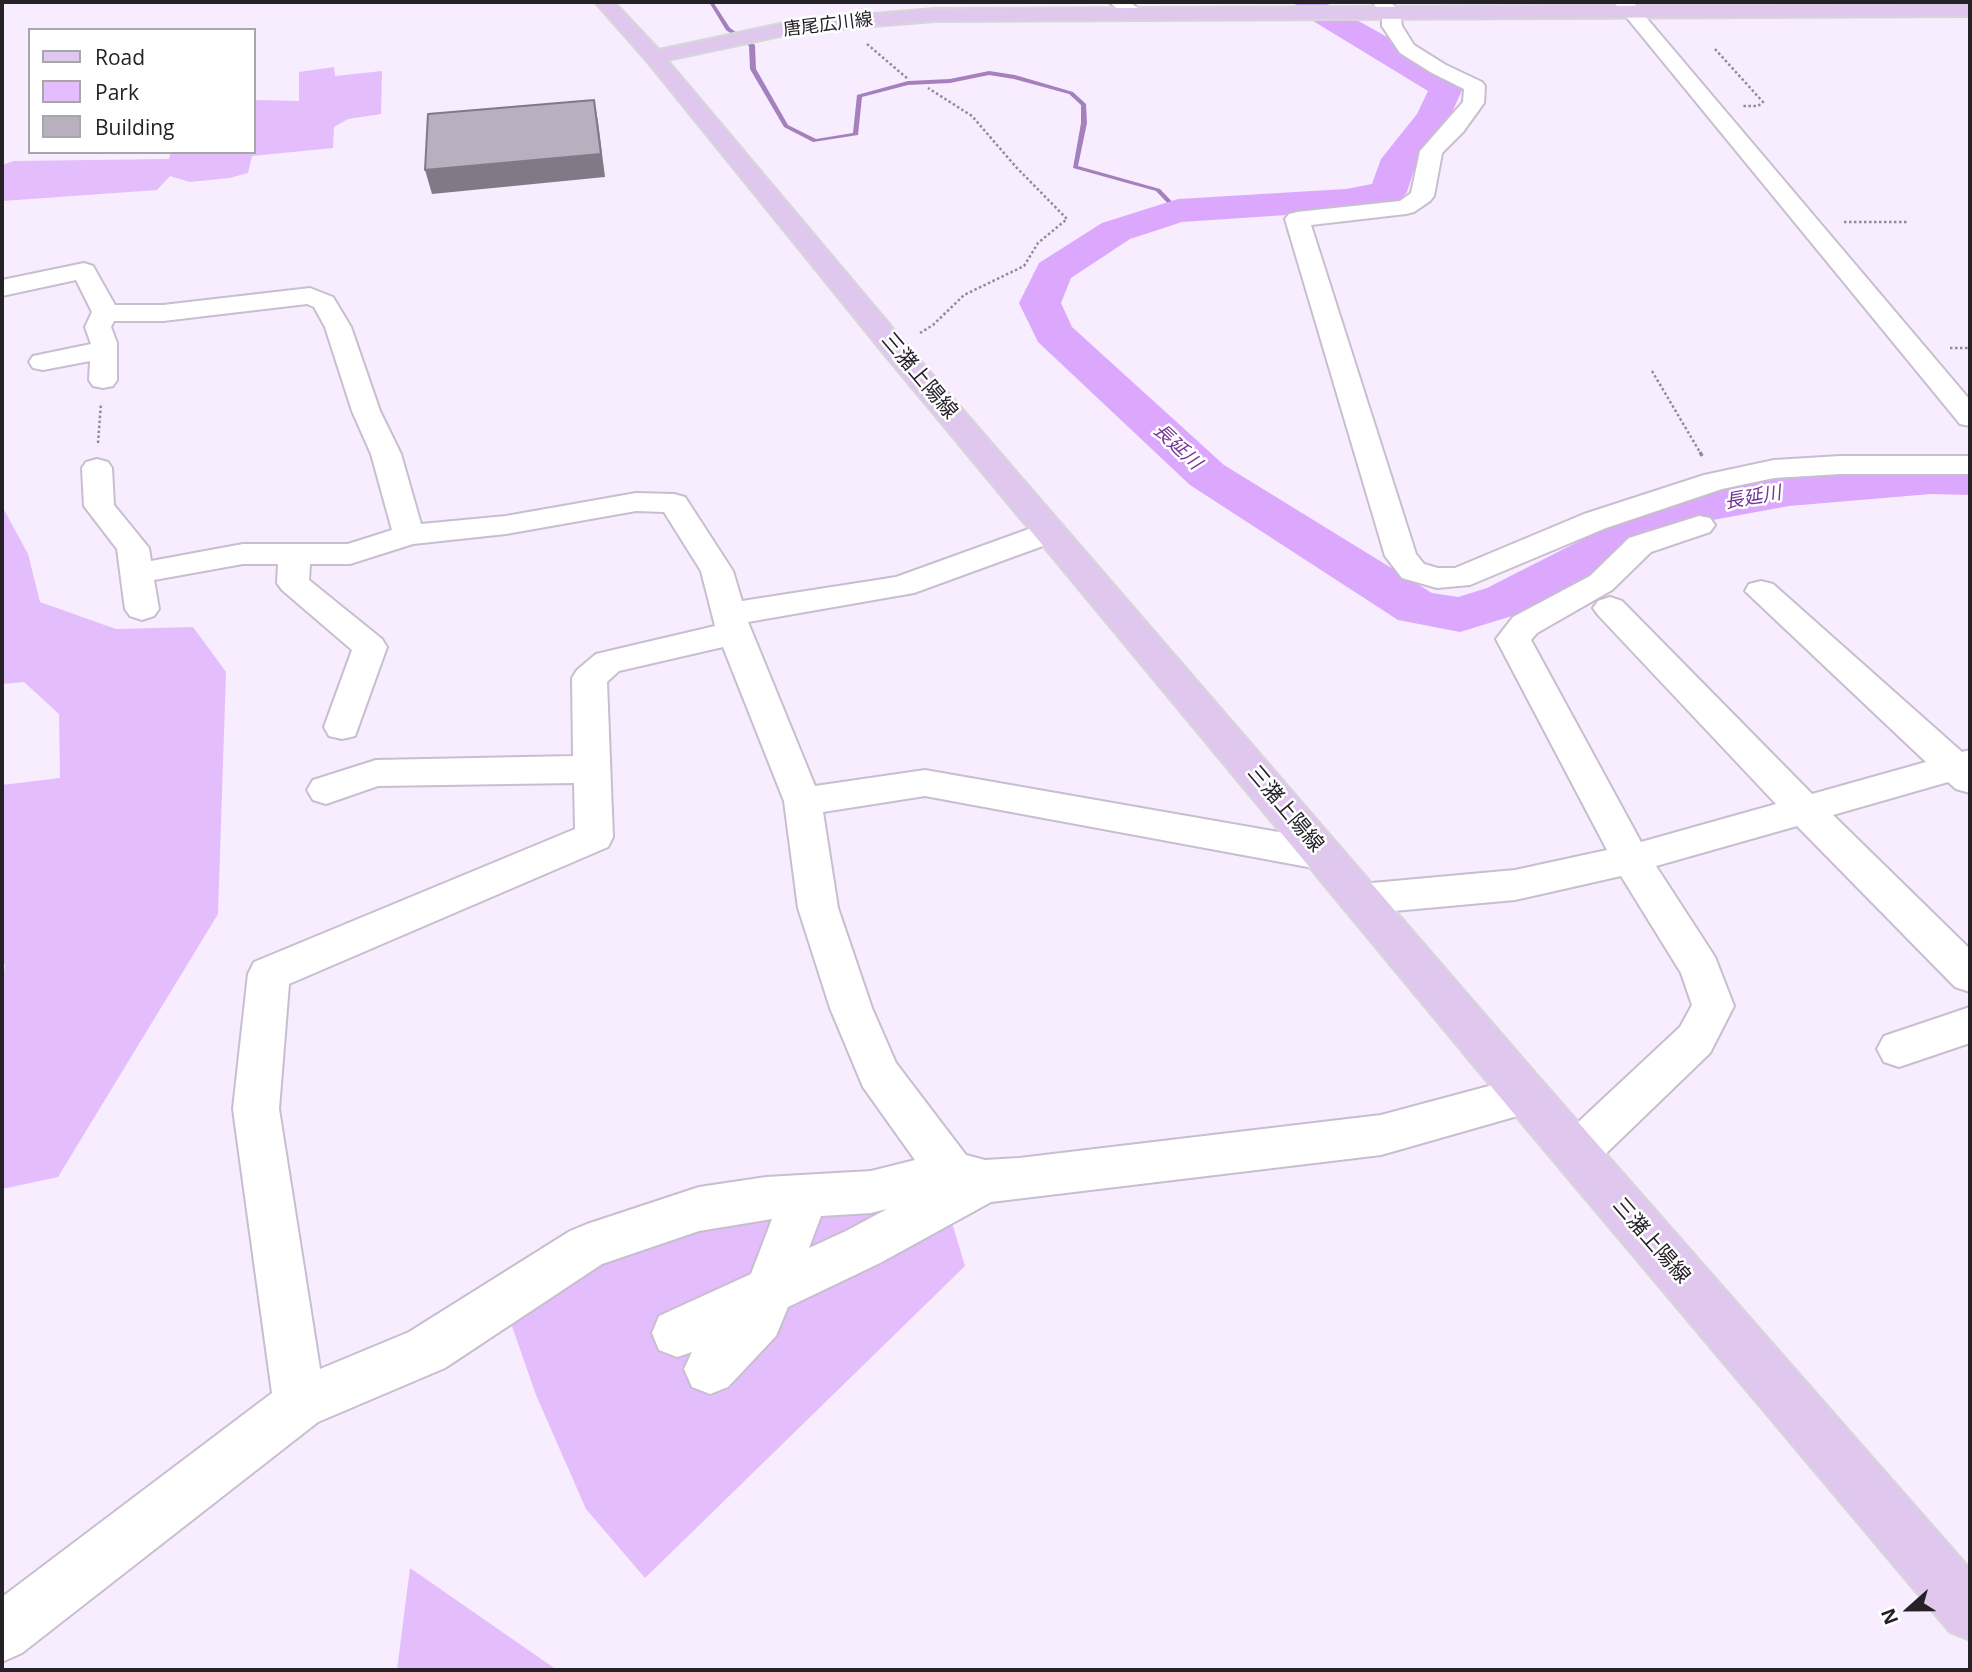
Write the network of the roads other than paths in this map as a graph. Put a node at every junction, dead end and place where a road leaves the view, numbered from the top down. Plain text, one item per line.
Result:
1 (604, 2) edge
2 (1118, 2) edge
3 (1627, 7) edge
4 (1382, 9) edge
5 (1970, 10) edge
6 (1136, 14) junction
7 (654, 57) junction
8 (2, 288) edge
9 (105, 312) junction
10 (103, 350) junction
11 (43, 362) dead end
12 (103, 380) road end
13 (1970, 418) edge
14 (1970, 465) edge
15 (97, 468) road end
16 (1699, 525) dead end
17 (1051, 532) junction
18 (410, 535) junction
19 (295, 555) junction
20 (137, 573) junction
21 (1761, 590) dead end
22 (1609, 608) dead end
23 (142, 609) dead end
24 (732, 624) junction
25 (342, 727) dead end
26 (593, 769) junction
27 (1965, 771) edge
28 (326, 790) dead end
29 (803, 801) junction
30 (1804, 808) junction
31 (1324, 855) junction
32 (1631, 859) junction
33 (1361, 898) junction
34 (1970, 975) edge
35 (1970, 1025) edge
36 (1899, 1049) dead end
37 (1525, 1095) junction
38 (1576, 1153) junction
39 (968, 1177) junction
40 (805, 1196) junction
41 (768, 1292) junction
42 (677, 1333) dead end
43 (710, 1369) dead end
44 (300, 1405) junction
45 (1970, 1612) edge
46 (2, 1633) edge

1 - 7 main road, 三潴上陽線
2 - 6 street
3 - 4 main road, 唐尾広川線
3 - 5 main road, 唐尾広川線
3 - 13 street
4 - 6 main road, 唐尾広川線
4 - 14 street
6 - 7 main road, 唐尾広川線
7 - 17 main road, 三潴上陽線
8 - 9 street
9 - 10 street
9 - 18 street
10 - 11 street
10 - 12 street
15 - 20 street
16 - 32 street
17 - 24 street
17 - 31 main road, 三潴上陽線
18 - 19 street
18 - 24 street
19 - 20 street
19 - 25 street
20 - 23 street
21 - 27 street
22 - 30 street
24 - 26 street
24 - 29 street
26 - 28 street
26 - 44 street
27 - 30 street
29 - 31 street
29 - 39 street
30 - 32 street
30 - 34 street
31 - 33 main road, 三潴上陽線
32 - 33 street
32 - 38 street
33 - 37 main road, 三潴上陽線
35 - 36 street
37 - 38 main road, 三潴上陽線
37 - 39 street
38 - 45 main road, 三潴上陽線
39 - 40 street
39 - 41 street
40 - 41 street
40 - 44 street
41 - 42 street
41 - 43 street
44 - 46 street

